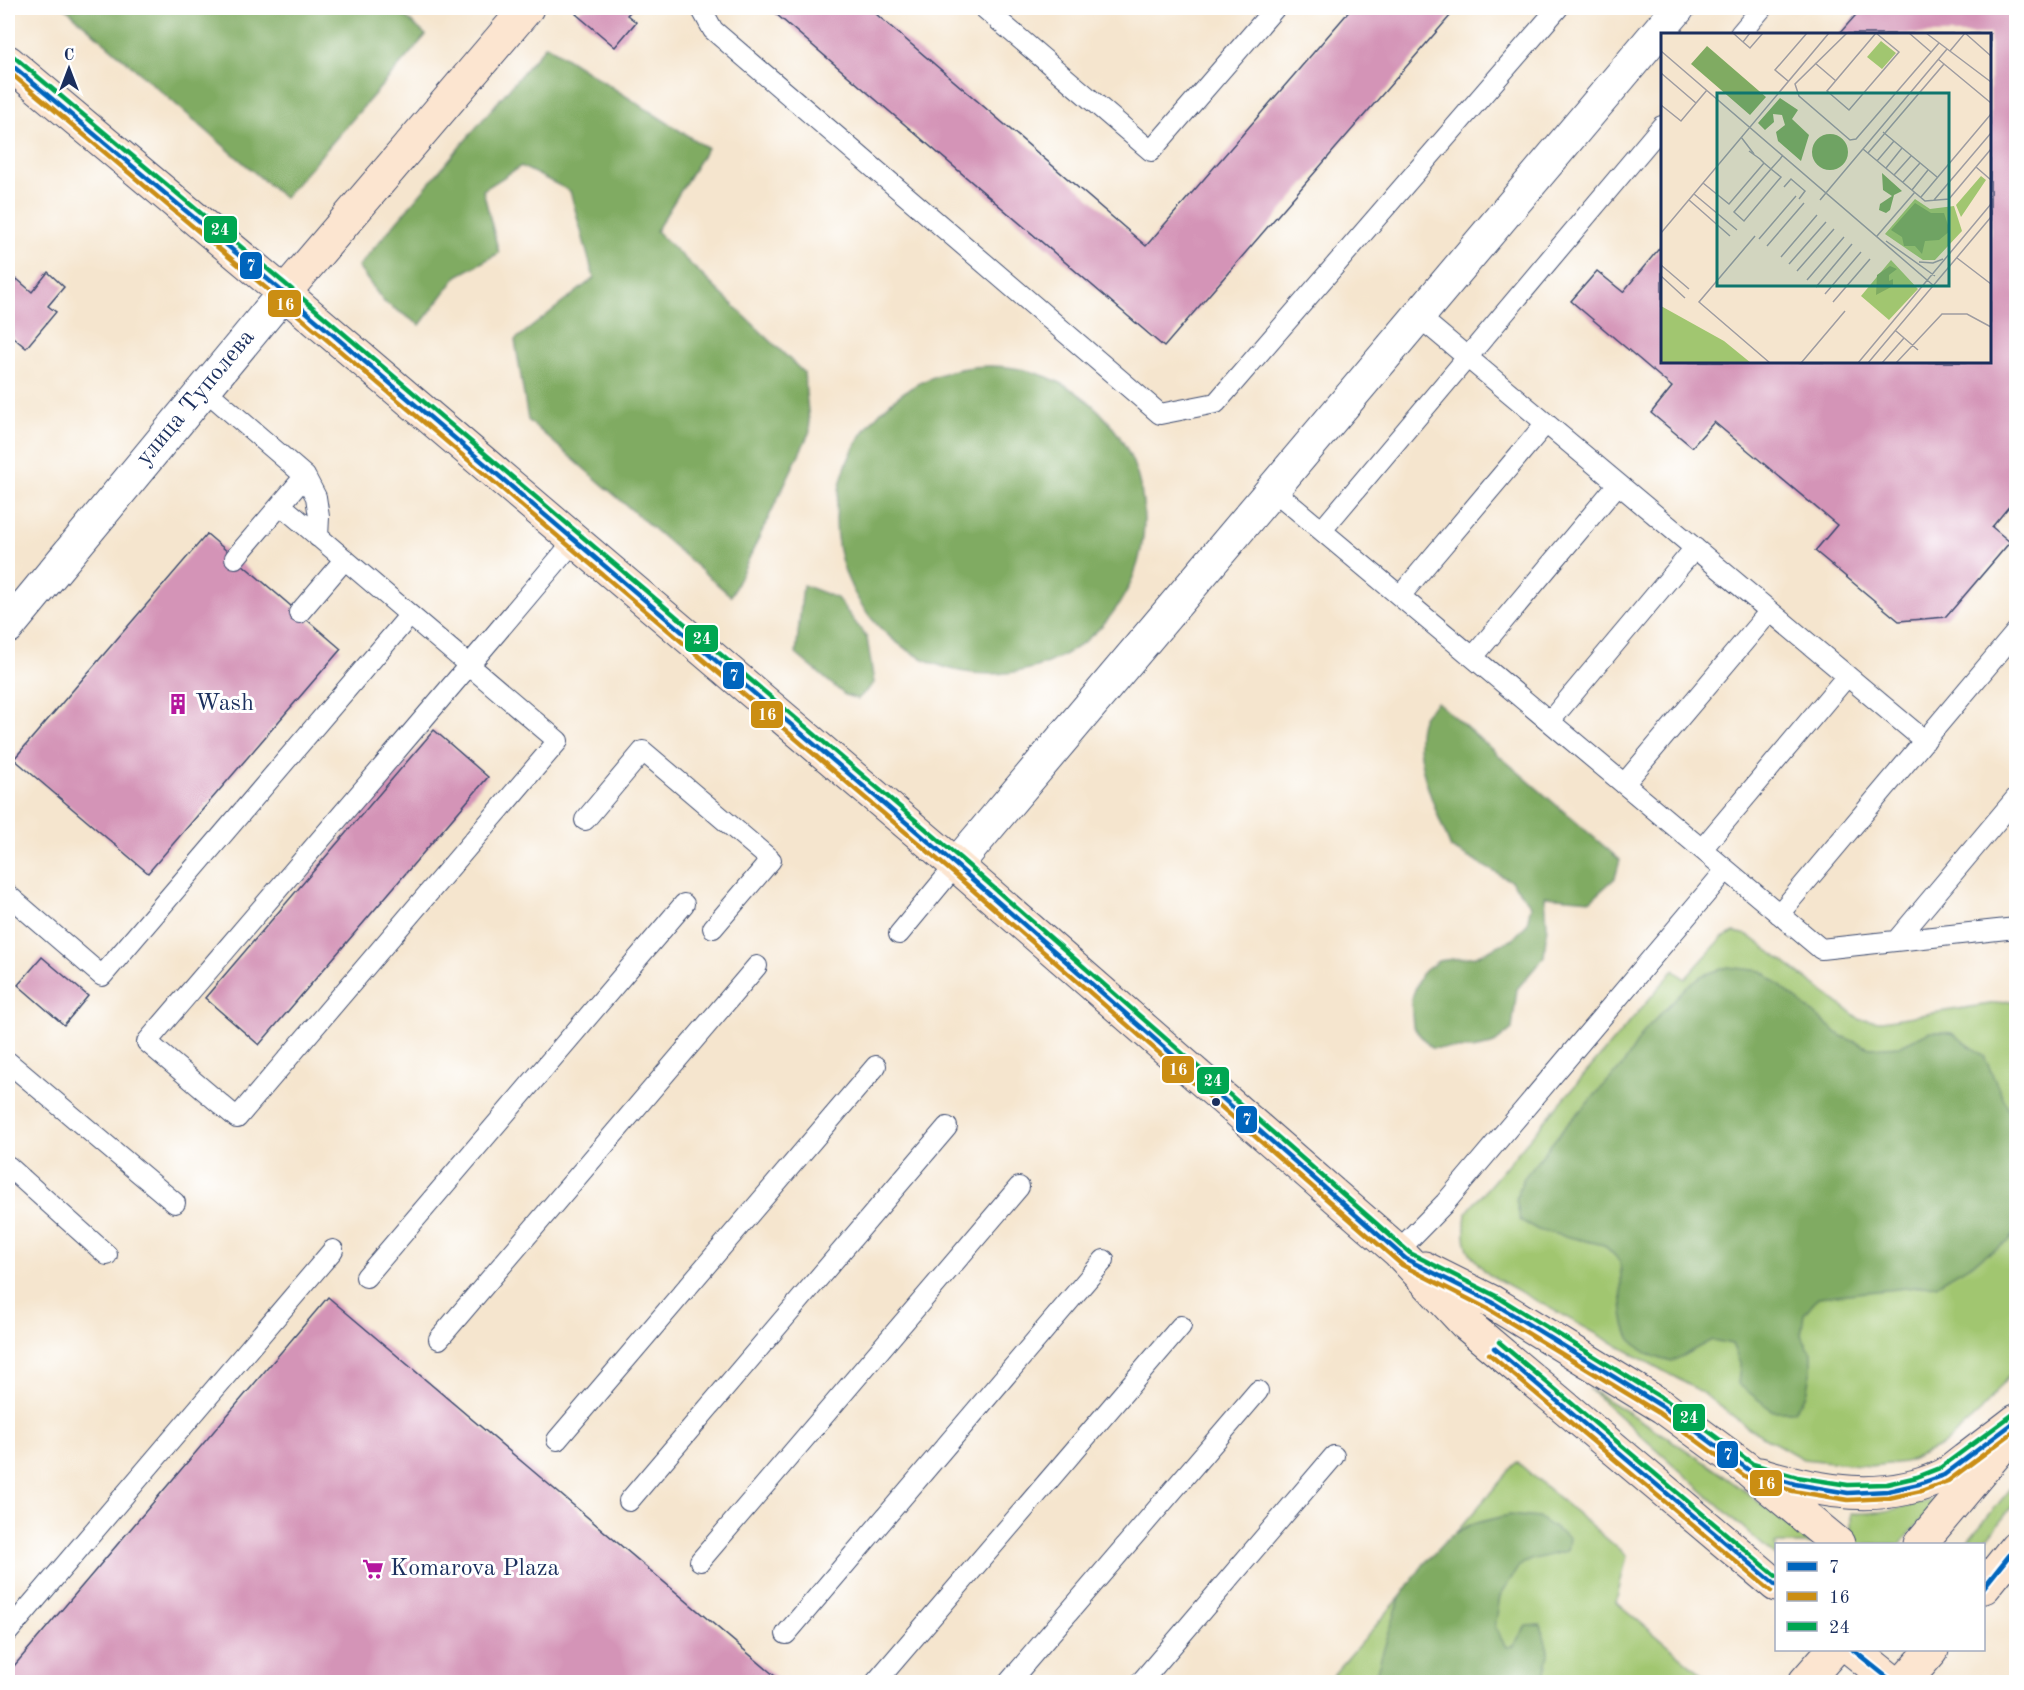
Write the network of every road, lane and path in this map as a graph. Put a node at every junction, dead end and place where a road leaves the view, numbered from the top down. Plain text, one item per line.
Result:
1 (527, 8) edge
2 (702, 8) edge
3 (984, 8) edge
4 (1275, 8) edge
5 (1558, 8) edge
6 (1678, 8) edge
7 (1762, 8) edge
8 (1741, 33) edge
9 (8, 62) edge
10 (1661, 127) edge
11 (284, 293) junction
12 (1418, 316) junction
13 (1467, 357) junction
14 (203, 388) junction
15 (1545, 423) junction
16 (305, 476) junction
17 (1618, 484) junction
18 (1272, 489) junction
19 (281, 505) junction
20 (1322, 530) junction
21 (318, 537) junction
22 (574, 541) junction
23 (1695, 548) junction
24 (235, 558) dead end
25 (345, 559) junction
26 (1400, 596) junction
27 (1770, 611) junction
28 (299, 613) dead end
29 (410, 615) junction
30 (8, 627) edge
31 (2016, 632) edge
32 (1473, 657) junction
33 (468, 665) junction
34 (1847, 676) junction
35 (1550, 721) junction
36 (1925, 741) junction
37 (1624, 784) junction
38 (2016, 798) edge
39 (585, 820) dead end
40 (1702, 849) junction
41 (956, 865) junction
42 (1726, 870) junction
43 (8, 895) edge
44 (684, 904) dead end
45 (1779, 914) junction
46 (713, 928) dead end
47 (2016, 928) edge
48 (899, 934) dead end
49 (1896, 941) junction
50 (757, 966) dead end
51 (8, 1062) edge
52 (876, 1066) dead end
53 (947, 1127) dead end
54 (8, 1167) edge
55 (1019, 1187) dead end
56 (175, 1203) dead end
57 (333, 1250) dead end
58 (107, 1255) dead end
59 (1402, 1255) junction
60 (1104, 1260) dead end
61 (366, 1277) dead end
62 (1181, 1326) dead end
63 (439, 1339) dead end
64 (1258, 1390) dead end
65 (2016, 1421) edge
66 (2016, 1429) edge
67 (557, 1440) dead end
68 (1334, 1455) dead end
69 (1750, 1471) junction
70 (629, 1500) dead end
71 (1836, 1543) edge
72 (1922, 1543) edge
73 (2016, 1546) edge
74 (700, 1561) dead end
75 (1775, 1584) edge
76 (1985, 1585) edge
77 (8, 1632) edge
78 (786, 1634) dead end
79 (1832, 1651) edge
80 (1854, 1651) edge
81 (1931, 1651) edge
82 (876, 1683) edge
83 (1009, 1683) edge
84 (1141, 1683) edge
85 (1805, 1683) edge
86 (1893, 1683) edge
87 (1904, 1683) edge

1 - 11 main road, улица Туполева
2 - 5 lane
3 - 4 lane
6 - 12 street
7 - 8 lane
9 - 11 main road
10 - 13 lane
11 - 14 street, улица Туполева
11 - 22 main road
12 - 13 lane
12 - 18 street
13 - 15 lane
13 - 20 lane
14 - 16 lane
14 - 30 street, улица Туполева
15 - 17 lane
15 - 26 lane
16 - 19 lane
16 - 21 lane
17 - 23 lane
17 - 32 lane
18 - 20 lane
18 - 41 street
19 - 21 lane
19 - 24 lane
20 - 26 lane
21 - 25 lane
22 - 33 lane
22 - 41 main road
23 - 27 lane
23 - 35 lane
25 - 28 lane
25 - 29 lane
26 - 32 lane
27 - 34 lane
27 - 37 lane
29 - 33 lane
29 - 43 lane
31 - 36 lane
32 - 35 lane
33 - 33 lane
34 - 36 lane
34 - 40 lane
35 - 37 lane
36 - 45 lane
37 - 40 lane
38 - 49 lane
39 - 46 lane
40 - 42 lane
41 - 48 lane
41 - 59 main road
42 - 45 lane
42 - 59 lane
44 - 61 lane
45 - 49 lane
47 - 49 lane
50 - 63 lane
51 - 56 lane
52 - 67 lane
53 - 70 lane
54 - 58 lane
55 - 74 lane
57 - 77 lane
59 - 69 main road
59 - 75 main road
60 - 78 lane
62 - 82 lane
64 - 83 lane
65 - 69 main road
66 - 72 main road
68 - 84 lane
69 - 71 main road
73 - 76 main road
79 - 85 main road
80 - 86 main road
81 - 87 main road

